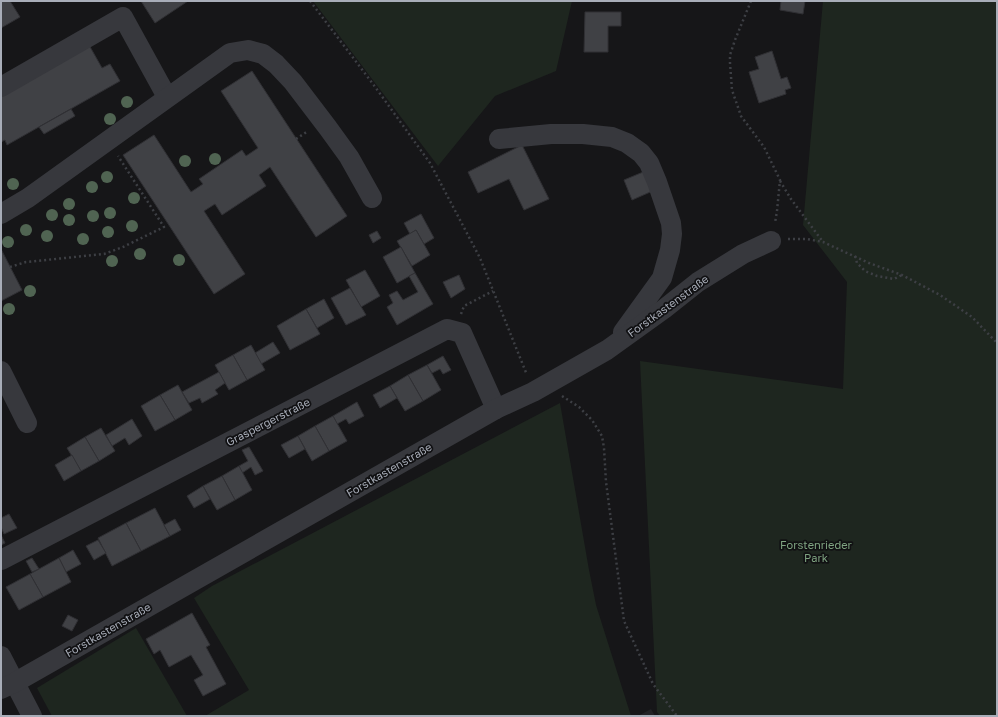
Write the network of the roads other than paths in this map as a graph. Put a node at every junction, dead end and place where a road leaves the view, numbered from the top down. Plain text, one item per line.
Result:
1 (1, 87) edge
2 (167, 97) junction
3 (499, 139) dead end
4 (372, 198) dead end
5 (1, 214) edge
6 (771, 240) road end
7 (616, 344) junction
8 (1, 371) edge
9 (496, 409) junction
10 (27, 423) dead end
11 (1, 560) edge
12 (1, 656) edge
13 (8, 686) edge
14 (32, 716) edge

1 - 2 street
2 - 4 street
2 - 5 street
3 - 7 street
6 - 7 street, Forstkastenstraße
7 - 9 street, Forstkastenstraße
8 - 10 street
9 - 11 street, Graspergerstraße
9 - 13 street, Forstkastenstraße
12 - 13 street
13 - 14 street

